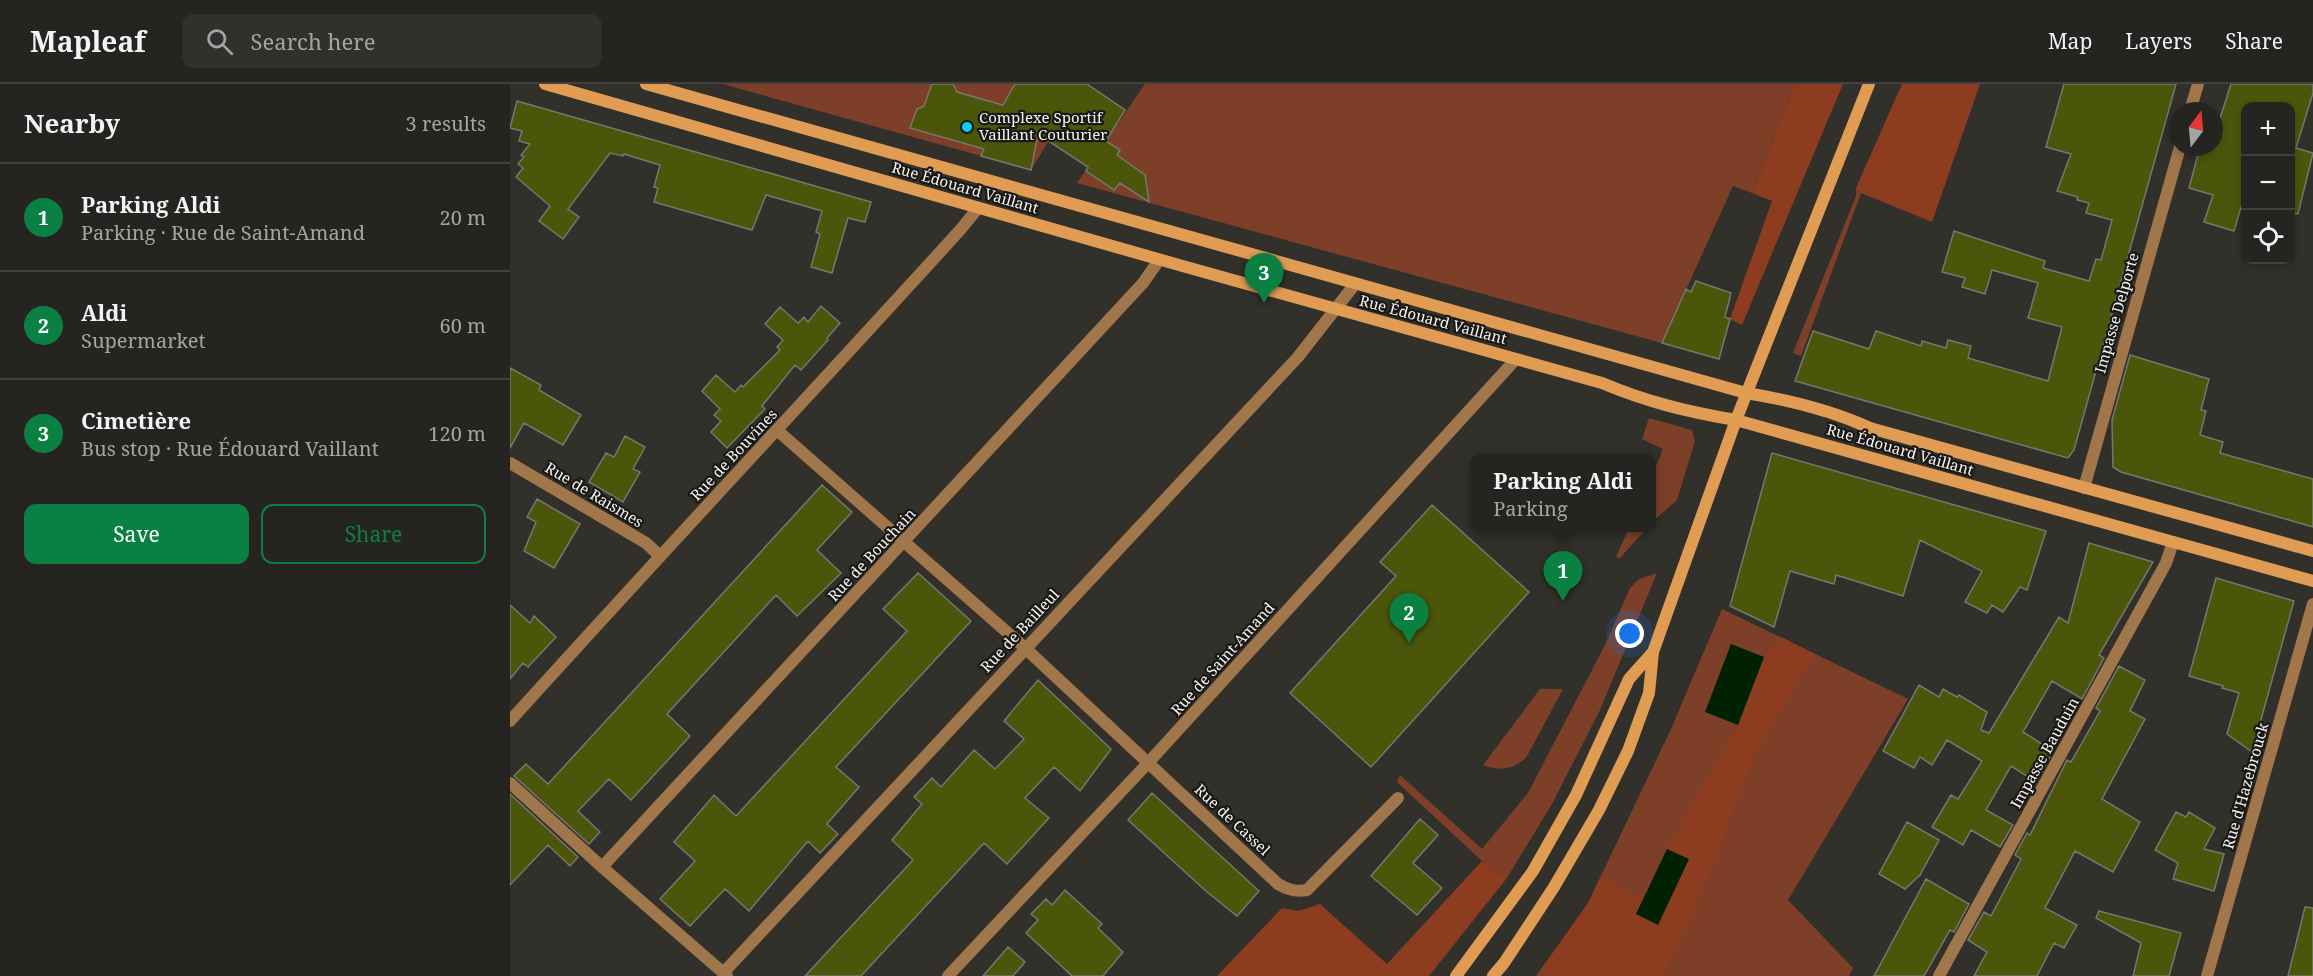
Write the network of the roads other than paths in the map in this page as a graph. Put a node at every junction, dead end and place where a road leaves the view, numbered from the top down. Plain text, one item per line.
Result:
1 (545, 84) edge
2 (646, 84) edge
3 (1869, 84) edge
4 (2198, 84) edge
5 (2193, 102) edge
6 (2177, 156) edge
7 (978, 208) junction
8 (1159, 260) junction
9 (1355, 284) junction
10 (1336, 309) junction
11 (1516, 359) junction
12 (1746, 393) junction
13 (1736, 420) junction
14 (778, 431) junction
15 (510, 463) edge
16 (2084, 488) junction
17 (905, 542) junction
18 (2173, 542) junction
19 (2313, 551) edge
20 (660, 556) junction
21 (2313, 581) edge
22 (2313, 604) edge
23 (1025, 648) junction
24 (1653, 652) junction
25 (510, 721) edge
26 (1148, 763) junction
27 (510, 783) edge
28 (1398, 798) dead end
29 (602, 867) junction
30 (726, 974) edge
31 (948, 976) edge
32 (1456, 976) edge
33 (1493, 976) edge
34 (1939, 976) edge
35 (2207, 976) edge

1 - 7 main road, Rue Édouard Vaillant
2 - 9 main road, Rue Édouard Vaillant
3 - 12 main road
4 - 5 street
6 - 16 street, Impasse Delporte
7 - 8 main road, Rue Édouard Vaillant
7 - 14 street, Rue de Bouvines
8 - 10 main road, Rue Édouard Vaillant
8 - 17 street, Rue de Bouchain
9 - 10 street, Rue de Bailleul
9 - 12 main road, Rue Édouard Vaillant
10 - 11 main road, Rue Édouard Vaillant
10 - 23 street, Rue de Bailleul
11 - 13 main road, Rue Édouard Vaillant
11 - 26 street, Rue de Saint-Amand
12 - 13 main road
12 - 16 main road, Rue Édouard Vaillant
13 - 18 main road, Rue Édouard Vaillant
13 - 24 main road
14 - 17 street, Rue de Cassel
14 - 20 street, Rue de Bouvines
15 - 20 street, Rue de Raismes
16 - 19 main road, Rue Édouard Vaillant
17 - 23 street, Rue de Cassel
17 - 29 street, Rue de Bouchain
18 - 21 main road, Rue Édouard Vaillant
18 - 34 street, Impasse Bauduin
20 - 25 street, Rue de Bouvines
22 - 35 street, Rue d'Hazebrouck
23 - 26 street, Rue de Cassel
23 - 30 street, Rue de Bailleul
24 - 32 main road
24 - 33 main road
26 - 28 street, Rue de Cassel
26 - 31 street, Rue de Saint-Amand
27 - 29 street
29 - 30 street

